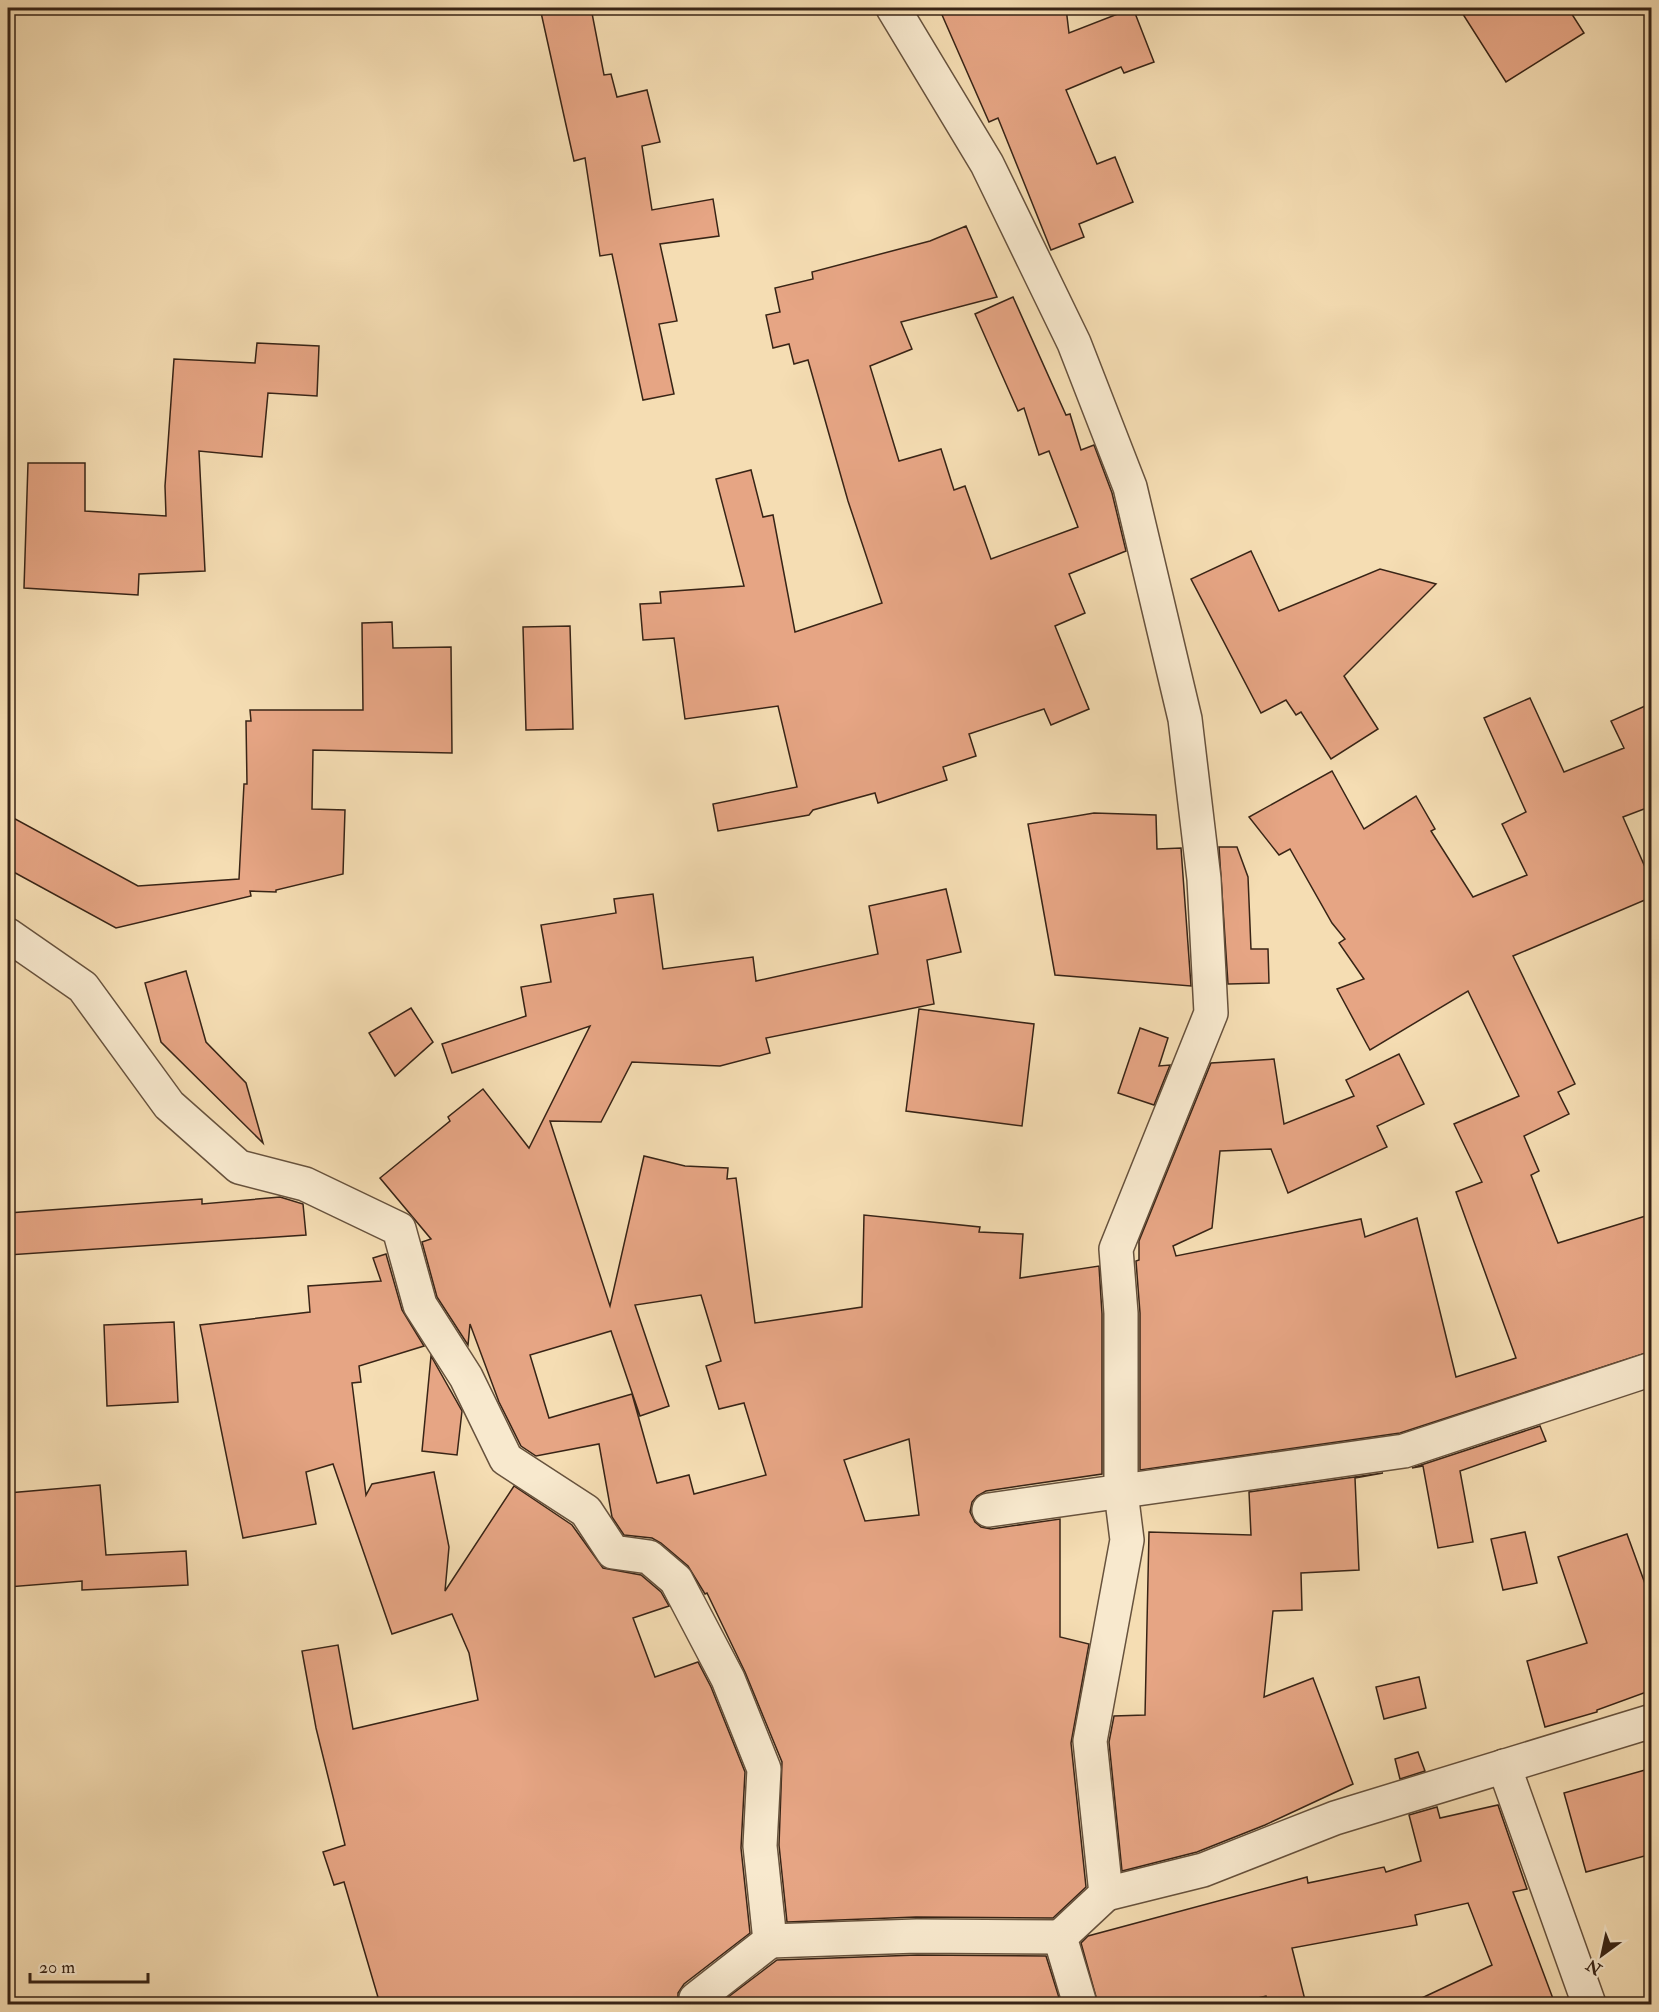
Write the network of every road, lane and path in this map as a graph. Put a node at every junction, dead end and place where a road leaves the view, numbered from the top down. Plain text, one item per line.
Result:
1 (892, 8) edge
2 (8, 935) edge
3 (1652, 1369) edge
4 (1121, 1492) junction
5 (989, 1510) dead end
6 (1652, 1721) edge
7 (1504, 1766) junction
8 (1106, 1894) junction
9 (1060, 1937) junction
10 (770, 1941) junction
11 (697, 2004) edge
12 (1080, 2004) edge
13 (1589, 2004) edge

1 - 4 street
2 - 10 street
3 - 4 street
4 - 5 street
4 - 8 street
6 - 7 street
7 - 8 street
7 - 13 street
8 - 9 street
9 - 10 street
9 - 12 street
10 - 11 street

